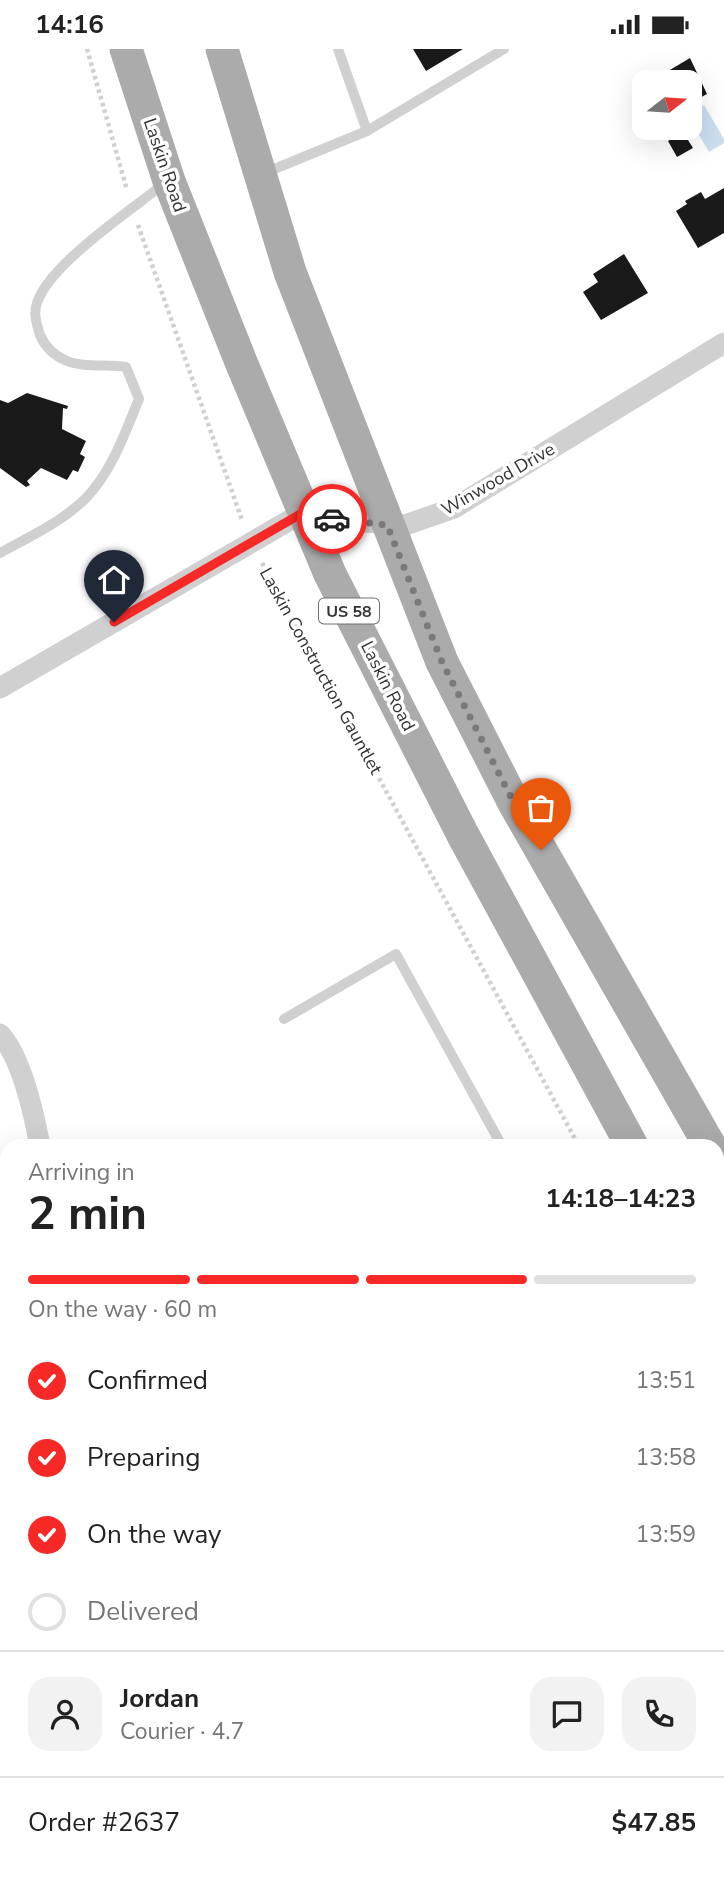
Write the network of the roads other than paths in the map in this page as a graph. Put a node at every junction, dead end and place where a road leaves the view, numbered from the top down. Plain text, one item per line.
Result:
1 (126, 49) edge
2 (222, 49) edge
3 (338, 49) edge
4 (504, 49) edge
5 (367, 131) junction
6 (259, 176) junction
7 (169, 181) junction
8 (724, 343) edge
9 (304, 512) junction
10 (387, 525) junction
11 (0, 553) edge
12 (0, 688) edge
13 (284, 1019) dead end
14 (0, 1034) edge
15 (39, 1139) edge
16 (498, 1139) edge
17 (628, 1139) edge
18 (706, 1139) edge

1 - 7 main road, Laskin Road / US 58
2 - 6 main road
3 - 5 lane
4 - 5 lane
5 - 6 lane
6 - 10 main road
7 - 9 main road, Laskin Road / US 58
7 - 11 lane
8 - 10 street, Winwood Drive
9 - 10 street, Winwood Drive
9 - 12 street
9 - 17 main road, Laskin Road / US 58
10 - 18 main road
13 - 16 lane
14 - 15 street

